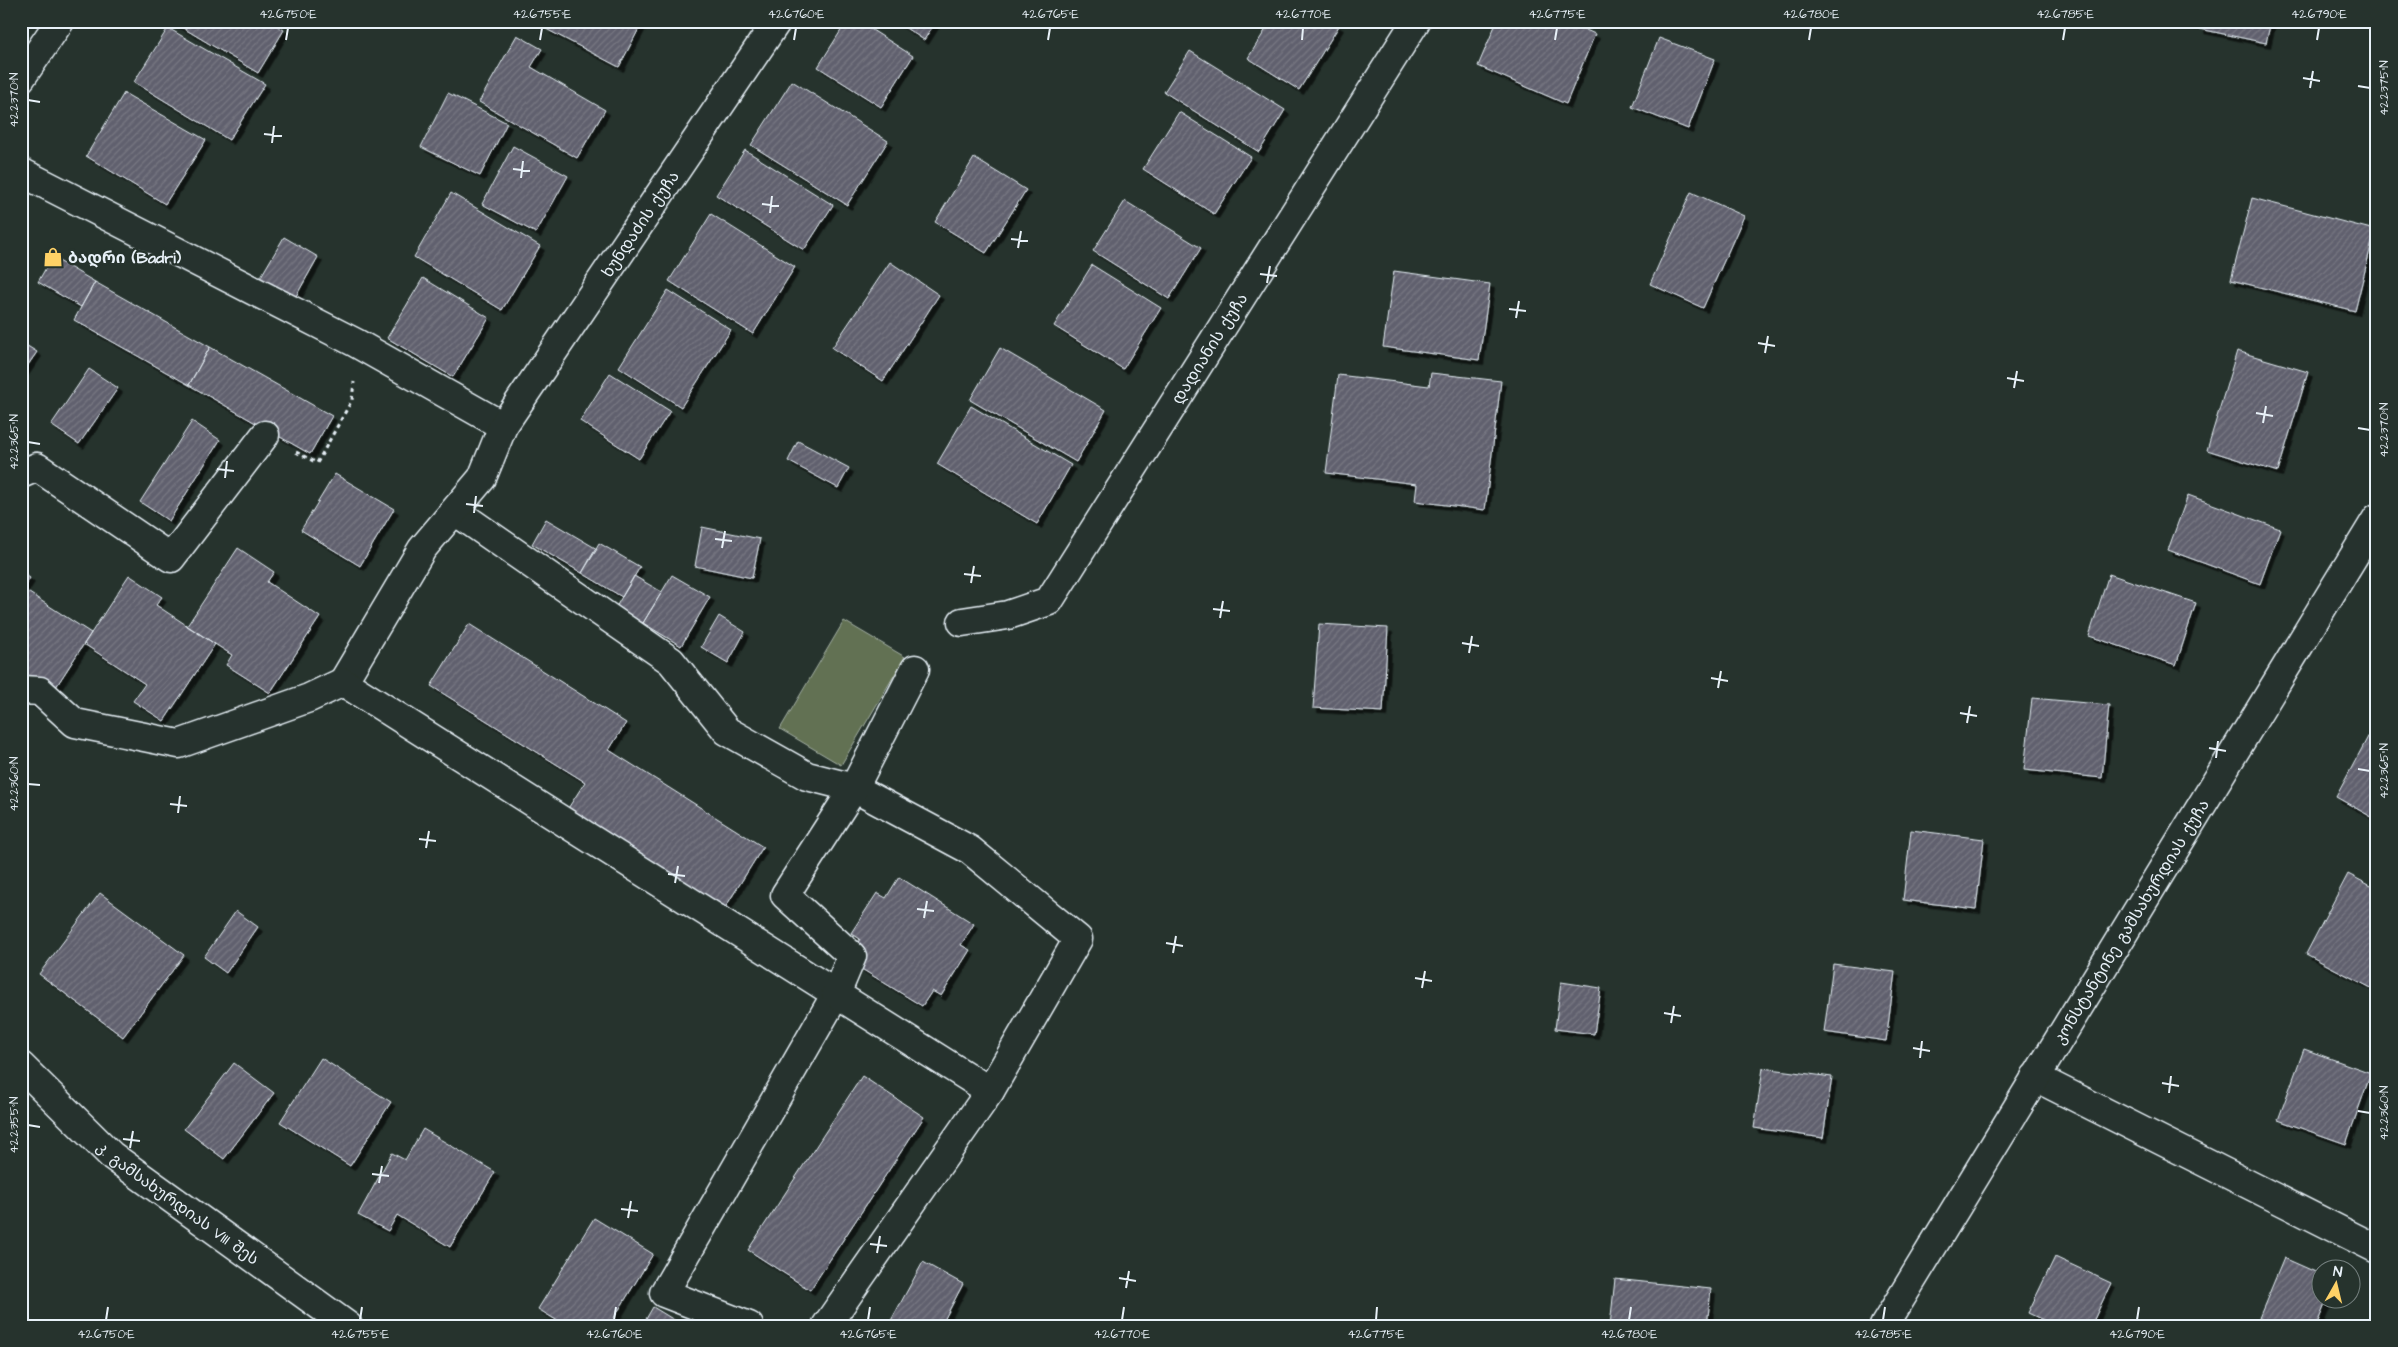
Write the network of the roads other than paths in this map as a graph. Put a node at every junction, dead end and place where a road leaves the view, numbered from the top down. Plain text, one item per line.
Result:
1 (777, 21) edge
2 (1416, 21) edge
3 (52, 24) edge
4 (21, 78) edge
5 (21, 172) edge
6 (503, 426) junction
7 (265, 435) road end
8 (21, 474) edge
9 (454, 512) junction
10 (2377, 518) edge
11 (962, 622) dead end
12 (915, 669) dead end
13 (343, 682) junction
14 (21, 690) edge
15 (854, 788) junction
16 (836, 994) junction
17 (21, 1066) edge
18 (2035, 1077) junction
19 (990, 1091) junction
20 (2377, 1249) edge
21 (348, 1326) edge
22 (749, 1326) edge
23 (826, 1326) edge
24 (1884, 1326) edge

1 - 6 street, ხუნდაძის ქუჩა
2 - 11 street, დადიანის ქუჩა
3 - 4 street
5 - 6 street
6 - 9 street, ხუნდაძის ქუჩა
7 - 8 street
9 - 13 street, ხუნდაძის ქუჩა
9 - 15 street
10 - 18 street, კონსტანტინე გამსახურდიას ქუჩა
12 - 15 street
13 - 14 street
13 - 16 street
15 - 16 street
15 - 19 street
16 - 19 street
16 - 22 street
17 - 21 street, კ. გამსახურდიას VIII შეს
18 - 20 street
18 - 24 street, კონსტანტინე გამსახურდიას ქუჩა
19 - 23 street

